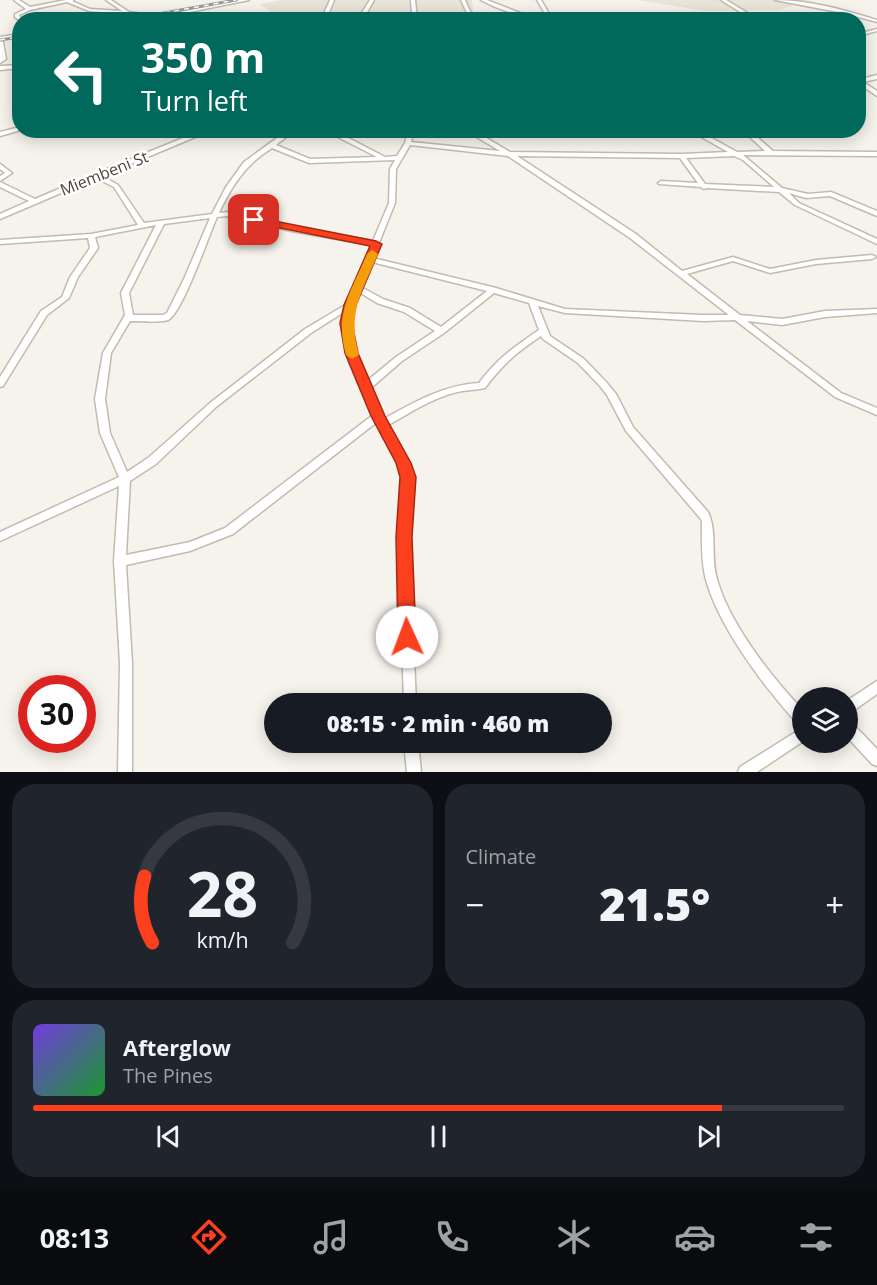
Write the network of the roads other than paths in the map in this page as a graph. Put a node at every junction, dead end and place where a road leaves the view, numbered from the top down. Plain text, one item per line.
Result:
1 (16, 0) edge
2 (70, 0) edge
3 (108, 0) edge
4 (247, 0) edge
5 (483, 0) edge
6 (723, 0) edge
7 (777, 0) edge
8 (29, 9) junction
9 (844, 11) junction
10 (22, 12) edge
11 (115, 12) edge
12 (126, 12) edge
13 (186, 12) edge
14 (514, 12) edge
15 (743, 12) edge
16 (840, 12) edge
17 (847, 12) edge
18 (0, 41) edge
19 (0, 61) edge
20 (868, 90) edge
21 (877, 94) edge
22 (188, 138) edge
23 (281, 138) edge
24 (343, 138) edge
25 (409, 138) edge
26 (481, 138) edge
27 (707, 138) edge
28 (754, 138) edge
29 (408, 143) junction
30 (271, 145) junction
31 (735, 153) junction
32 (771, 153) junction
33 (508, 154) junction
34 (877, 154) edge
35 (682, 156) junction
36 (384, 158) junction
37 (398, 158) junction
38 (0, 166) edge
39 (96, 175) junction
40 (0, 179) edge
41 (661, 183) dead end
42 (0, 184) edge
43 (704, 187) junction
44 (783, 190) junction
45 (809, 196) junction
46 (790, 198) junction
47 (34, 201) junction
48 (877, 214) edge
49 (214, 216) junction
50 (0, 217) edge
51 (161, 222) junction
52 (142, 226) junction
53 (92, 237) junction
54 (0, 242) edge
55 (877, 242) edge
56 (376, 244) junction
57 (875, 257) edge
58 (370, 260) junction
59 (682, 273) junction
60 (357, 288) junction
61 (493, 290) junction
62 (532, 301) junction
63 (350, 305) junction
64 (877, 311) edge
65 (738, 317) junction
66 (128, 318) junction
67 (782, 322) junction
68 (543, 331) junction
69 (441, 332) junction
70 (760, 333) junction
71 (0, 384) edge
72 (366, 387) junction
73 (877, 412) edge
74 (380, 420) junction
75 (125, 479) junction
76 (0, 537) edge
77 (120, 561) junction
78 (877, 687) edge
79 (410, 693) edge
80 (858, 700) edge
81 (792, 708) edge
82 (858, 739) edge
83 (792, 742) edge
84 (412, 753) edge
85 (877, 759) edge
86 (754, 770) edge
87 (125, 772) edge
88 (414, 772) edge

1 - 8 street
2 - 8 street
2 - 11 street
3 - 12 street
4 - 13 street
5 - 14 street
6 - 15 street
7 - 9 street
8 - 10 street
9 - 16 street
9 - 17 street
18 - 19 street
20 - 21 street
22 - 39 street, Miembeni St
23 - 30 street
24 - 36 street
25 - 29 street
26 - 33 street
27 - 31 street
28 - 32 street
29 - 33 street
29 - 37 street
30 - 36 street
30 - 49 street
31 - 32 street
31 - 35 street
31 - 44 street
32 - 34 street
33 - 35 street
33 - 59 street
35 - 43 street
36 - 37 street
37 - 56 street
38 - 40 street
39 - 47 street, Miembeni St
39 - 52 street
41 - 43 street
42 - 47 street
43 - 44 street
44 - 45 street
44 - 46 street
45 - 46 street
45 - 48 street
46 - 55 street
47 - 50 street, Miembeni St
49 - 51 street
49 - 56 street
49 - 66 street
51 - 52 street
51 - 66 street
52 - 53 street
53 - 54 street
53 - 71 street
56 - 58 street
57 - 59 street
58 - 60 street
58 - 61 street
59 - 65 street
60 - 63 street
60 - 69 street
61 - 62 street
61 - 69 street
62 - 65 street
62 - 68 street
63 - 72 street
63 - 75 street
64 - 67 street
65 - 67 street
65 - 70 street
66 - 75 street
67 - 70 street
68 - 74 street
68 - 81 street
69 - 72 street
70 - 73 street
72 - 74 street
74 - 77 street
74 - 79 street
75 - 76 street
75 - 77 street
77 - 87 street
78 - 80 street
82 - 85 street
83 - 86 street
84 - 88 street

